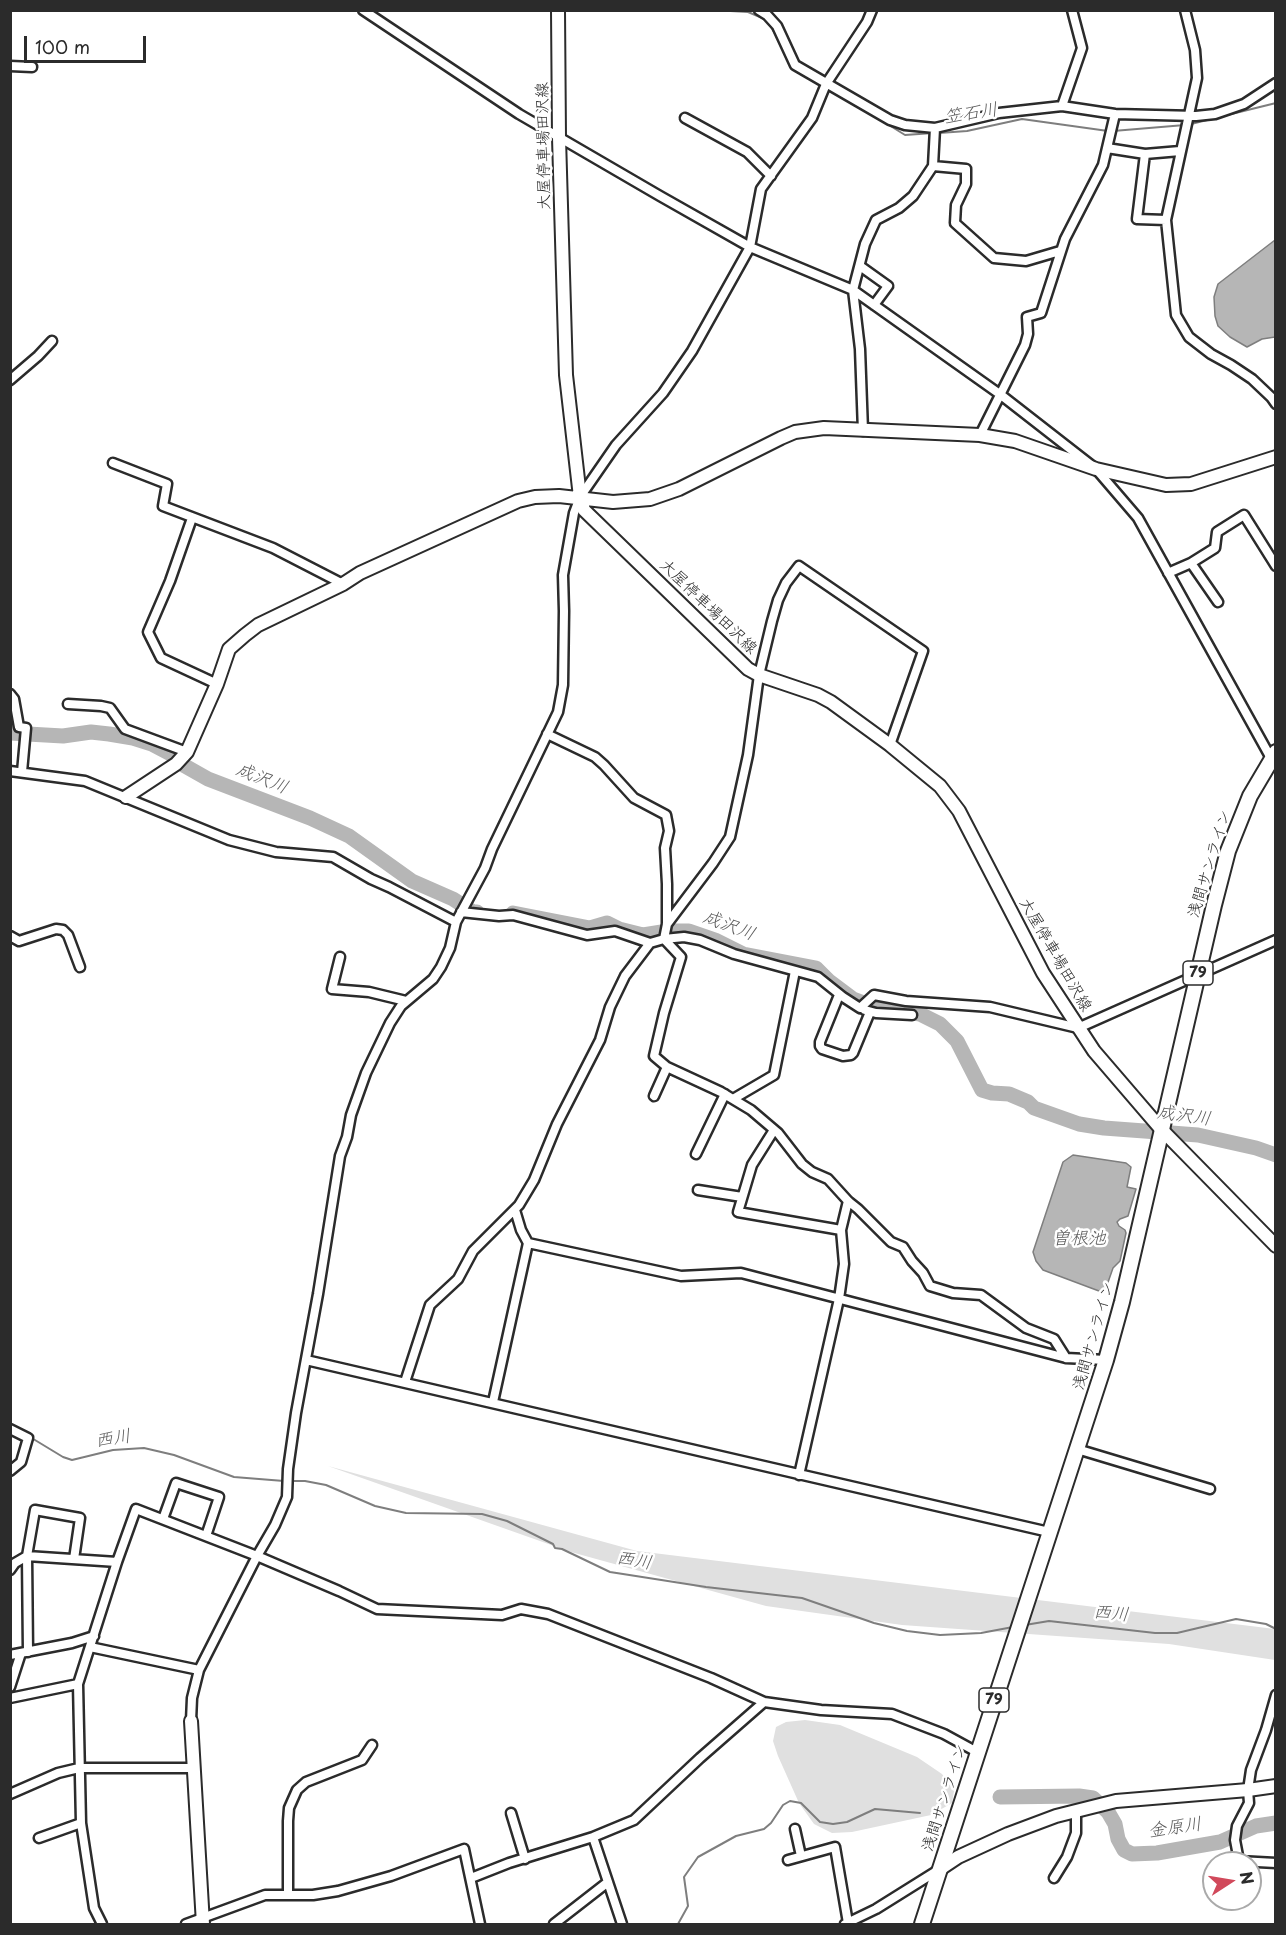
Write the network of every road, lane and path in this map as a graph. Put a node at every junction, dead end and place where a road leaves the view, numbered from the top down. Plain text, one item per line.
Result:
1 (363, 10) edge
2 (558, 10) edge
3 (759, 10) edge
4 (872, 10) edge
5 (1072, 10) edge
6 (1185, 10) edge
7 (10, 66) edge
8 (32, 67) dead end
9 (1275, 83) edge
10 (826, 84) junction
11 (1062, 106) junction
12 (1115, 114) junction
13 (1188, 116) junction
14 (685, 118) dead end
15 (935, 128) junction
16 (559, 138) junction
17 (1107, 148) junction
18 (1180, 151) junction
19 (1145, 154) junction
20 (933, 166) junction
21 (771, 176) junction
22 (1166, 220) junction
23 (750, 247) junction
24 (1060, 251) junction
25 (860, 266) junction
26 (853, 290) junction
27 (874, 305) junction
28 (52, 341) dead end
29 (10, 380) edge
30 (1001, 395) junction
31 (1275, 404) edge
32 (864, 431) junction
33 (980, 435) junction
34 (1275, 457) edge
35 (113, 463) dead end
36 (1096, 469) junction
37 (580, 497) junction
38 (192, 518) junction
39 (1273, 553) edge
40 (1191, 563) junction
41 (1275, 566) edge
42 (1168, 573) junction
43 (343, 585) junction
44 (1218, 602) dead end
45 (759, 675) junction
46 (217, 684) junction
47 (10, 694) edge
48 (68, 704) dead end
49 (547, 734) junction
50 (890, 745) junction
51 (182, 757) junction
52 (1274, 759) edge
53 (10, 771) edge
54 (22, 772) junction
55 (126, 797) junction
56 (462, 910) junction
57 (456, 922) junction
58 (667, 924) junction
59 (10, 936) edge
60 (665, 936) junction
61 (1275, 940) edge
62 (650, 943) junction
63 (340, 957) dead end
64 (80, 967) dead end
65 (795, 971) junction
66 (1197, 976) junction
67 (840, 994) junction
68 (406, 1001) junction
69 (864, 1009) junction
70 (912, 1015) dead end
71 (1078, 1028) junction
72 (667, 1067) junction
73 (725, 1094) junction
74 (654, 1095) dead end
75 (733, 1099) junction
76 (774, 1130) junction
77 (1164, 1135) junction
78 (696, 1154) dead end
79 (698, 1190) dead end
80 (742, 1197) junction
81 (848, 1201) junction
82 (515, 1210) junction
83 (841, 1230) junction
84 (528, 1243) junction
85 (1275, 1246) edge
86 (839, 1299) junction
87 (1066, 1358) junction
88 (306, 1360) junction
89 (1106, 1360) junction
90 (405, 1382) junction
91 (493, 1402) junction
92 (10, 1429) edge
93 (1077, 1449) junction
94 (10, 1471) edge
95 (799, 1475) junction
96 (1210, 1489) dead end
97 (163, 1519) junction
98 (1049, 1532) junction
99 (206, 1536) junction
100 (27, 1556) junction
101 (257, 1556) junction
102 (74, 1559) junction
103 (117, 1562) junction
104 (10, 1570) edge
105 (94, 1636) junction
106 (90, 1647) junction
107 (25, 1652) junction
108 (10, 1655) edge
109 (199, 1670) junction
110 (78, 1684) junction
111 (10, 1687) edge
112 (1275, 1695) edge
113 (10, 1698) edge
114 (764, 1702) junction
115 (190, 1721) joint
116 (372, 1745) dead end
117 (977, 1752) junction
118 (79, 1768) junction
119 (194, 1768) junction
120 (1275, 1786) edge
121 (1248, 1790) junction
122 (10, 1794) edge
123 (1076, 1811) junction
124 (511, 1813) dead end
125 (81, 1823) junction
126 (795, 1829) dead end
127 (39, 1838) dead end
128 (593, 1838) junction
129 (801, 1856) junction
130 (525, 1859) junction
131 (788, 1860) dead end
132 (1275, 1863) edge
133 (940, 1869) junction
134 (471, 1878) junction
135 (1054, 1878) dead end
136 (608, 1882) junction
137 (288, 1895) junction
138 (203, 1922) edge
139 (102, 1924) edge
140 (186, 1924) edge
141 (480, 1924) edge
142 (554, 1924) edge
143 (622, 1924) edge
144 (846, 1924) edge
145 (922, 1924) edge

1 - 16 street
2 - 16 street, 大屋停車場田沢線
3 - 10 street
4 - 10 street
5 - 11 street
6 - 13 street
7 - 8 street
9 - 13 street
10 - 15 street
10 - 21 street
11 - 12 street
11 - 15 street
12 - 13 street
12 - 17 street
13 - 18 street
14 - 21 street
15 - 20 street
16 - 23 street
16 - 37 street, 大屋停車場田沢線
17 - 19 street
17 - 24 street
18 - 19 street
18 - 22 street
19 - 22 street
20 - 24 street
20 - 25 street
21 - 23 street
22 - 31 street
23 - 26 street
23 - 37 street
24 - 30 street
25 - 26 street
25 - 27 street
26 - 27 street
26 - 32 street
27 - 30 street
28 - 29 street
30 - 33 street
30 - 36 street
32 - 33 street
32 - 37 street
33 - 36 street
34 - 36 street
35 - 38 street
36 - 42 street
37 - 43 street
37 - 45 street, 大屋停車場田沢線
37 - 49 street
38 - 43 street
38 - 46 street
39 - 40 street
39 - 41 street
40 - 42 street
40 - 44 street
42 - 52 street
43 - 46 street
45 - 50 street, 大屋停車場田沢線
45 - 50 street
45 - 58 street
46 - 51 street
47 - 54 street
48 - 51 street
49 - 56 street
49 - 58 street
50 - 71 street, 大屋停車場田沢線
51 - 55 street
52 - 66 main road, 浅間サンライン / 79
53 - 54 street
54 - 55 street
55 - 57 street
56 - 57 street
56 - 62 street
57 - 68 street
58 - 60 street
59 - 64 street
60 - 62 street
60 - 65 street
60 - 72 street
61 - 66 street
62 - 82 street
63 - 68 street
65 - 67 street
65 - 75 street
66 - 71 street
66 - 77 main road, 浅間サンライン / 79
67 - 69 street
67 - 69 street
68 - 88 street
69 - 70 street
69 - 71 street
71 - 77 street, 大屋停車場田沢線
72 - 73 street
72 - 74 street
73 - 75 street
73 - 78 street
75 - 76 street
76 - 80 street
76 - 81 street
77 - 85 street, 大屋停車場田沢線
77 - 89 main road, 浅間サンライン / 79
79 - 80 street
80 - 83 street
81 - 83 street
81 - 87 street
82 - 84 street
82 - 90 street
83 - 86 street
84 - 86 street
84 - 91 street
86 - 87 street
86 - 95 street
87 - 89 street
88 - 90 street
88 - 101 street
89 - 93 main road, 浅間サンライン / 79
90 - 91 street
91 - 95 street
92 - 94 street
93 - 96 street
93 - 98 main road, 浅間サンライン / 79
95 - 98 street
97 - 99 street
97 - 99 street
97 - 103 street
98 - 117 main road, 浅間サンライン / 79
99 - 101 street
100 - 102 street
100 - 102 street
100 - 104 street
100 - 107 street
101 - 109 street
101 - 114 street
102 - 103 street
103 - 105 street
105 - 106 street
105 - 107 street
106 - 109 street
106 - 110 street
107 - 108 street
107 - 111 street
109 - 115 street
110 - 113 street
110 - 118 street
112 - 121 street
114 - 117 street
114 - 128 street
115 - 119 street
116 - 137 street
117 - 133 main road, 浅間サンライン / 79
118 - 119 street
118 - 122 street
118 - 125 street
119 - 138 street
120 - 121 street
121 - 123 street
121 - 132 street
123 - 133 street
123 - 135 street
124 - 130 street
125 - 127 street
125 - 139 street
126 - 129 street
128 - 130 street
128 - 136 street
129 - 131 street
129 - 144 street
130 - 134 street
133 - 144 street
133 - 145 main road, 浅間サンライン / 79
134 - 137 street
134 - 141 street
136 - 142 street
136 - 143 street
137 - 138 street
138 - 140 street

